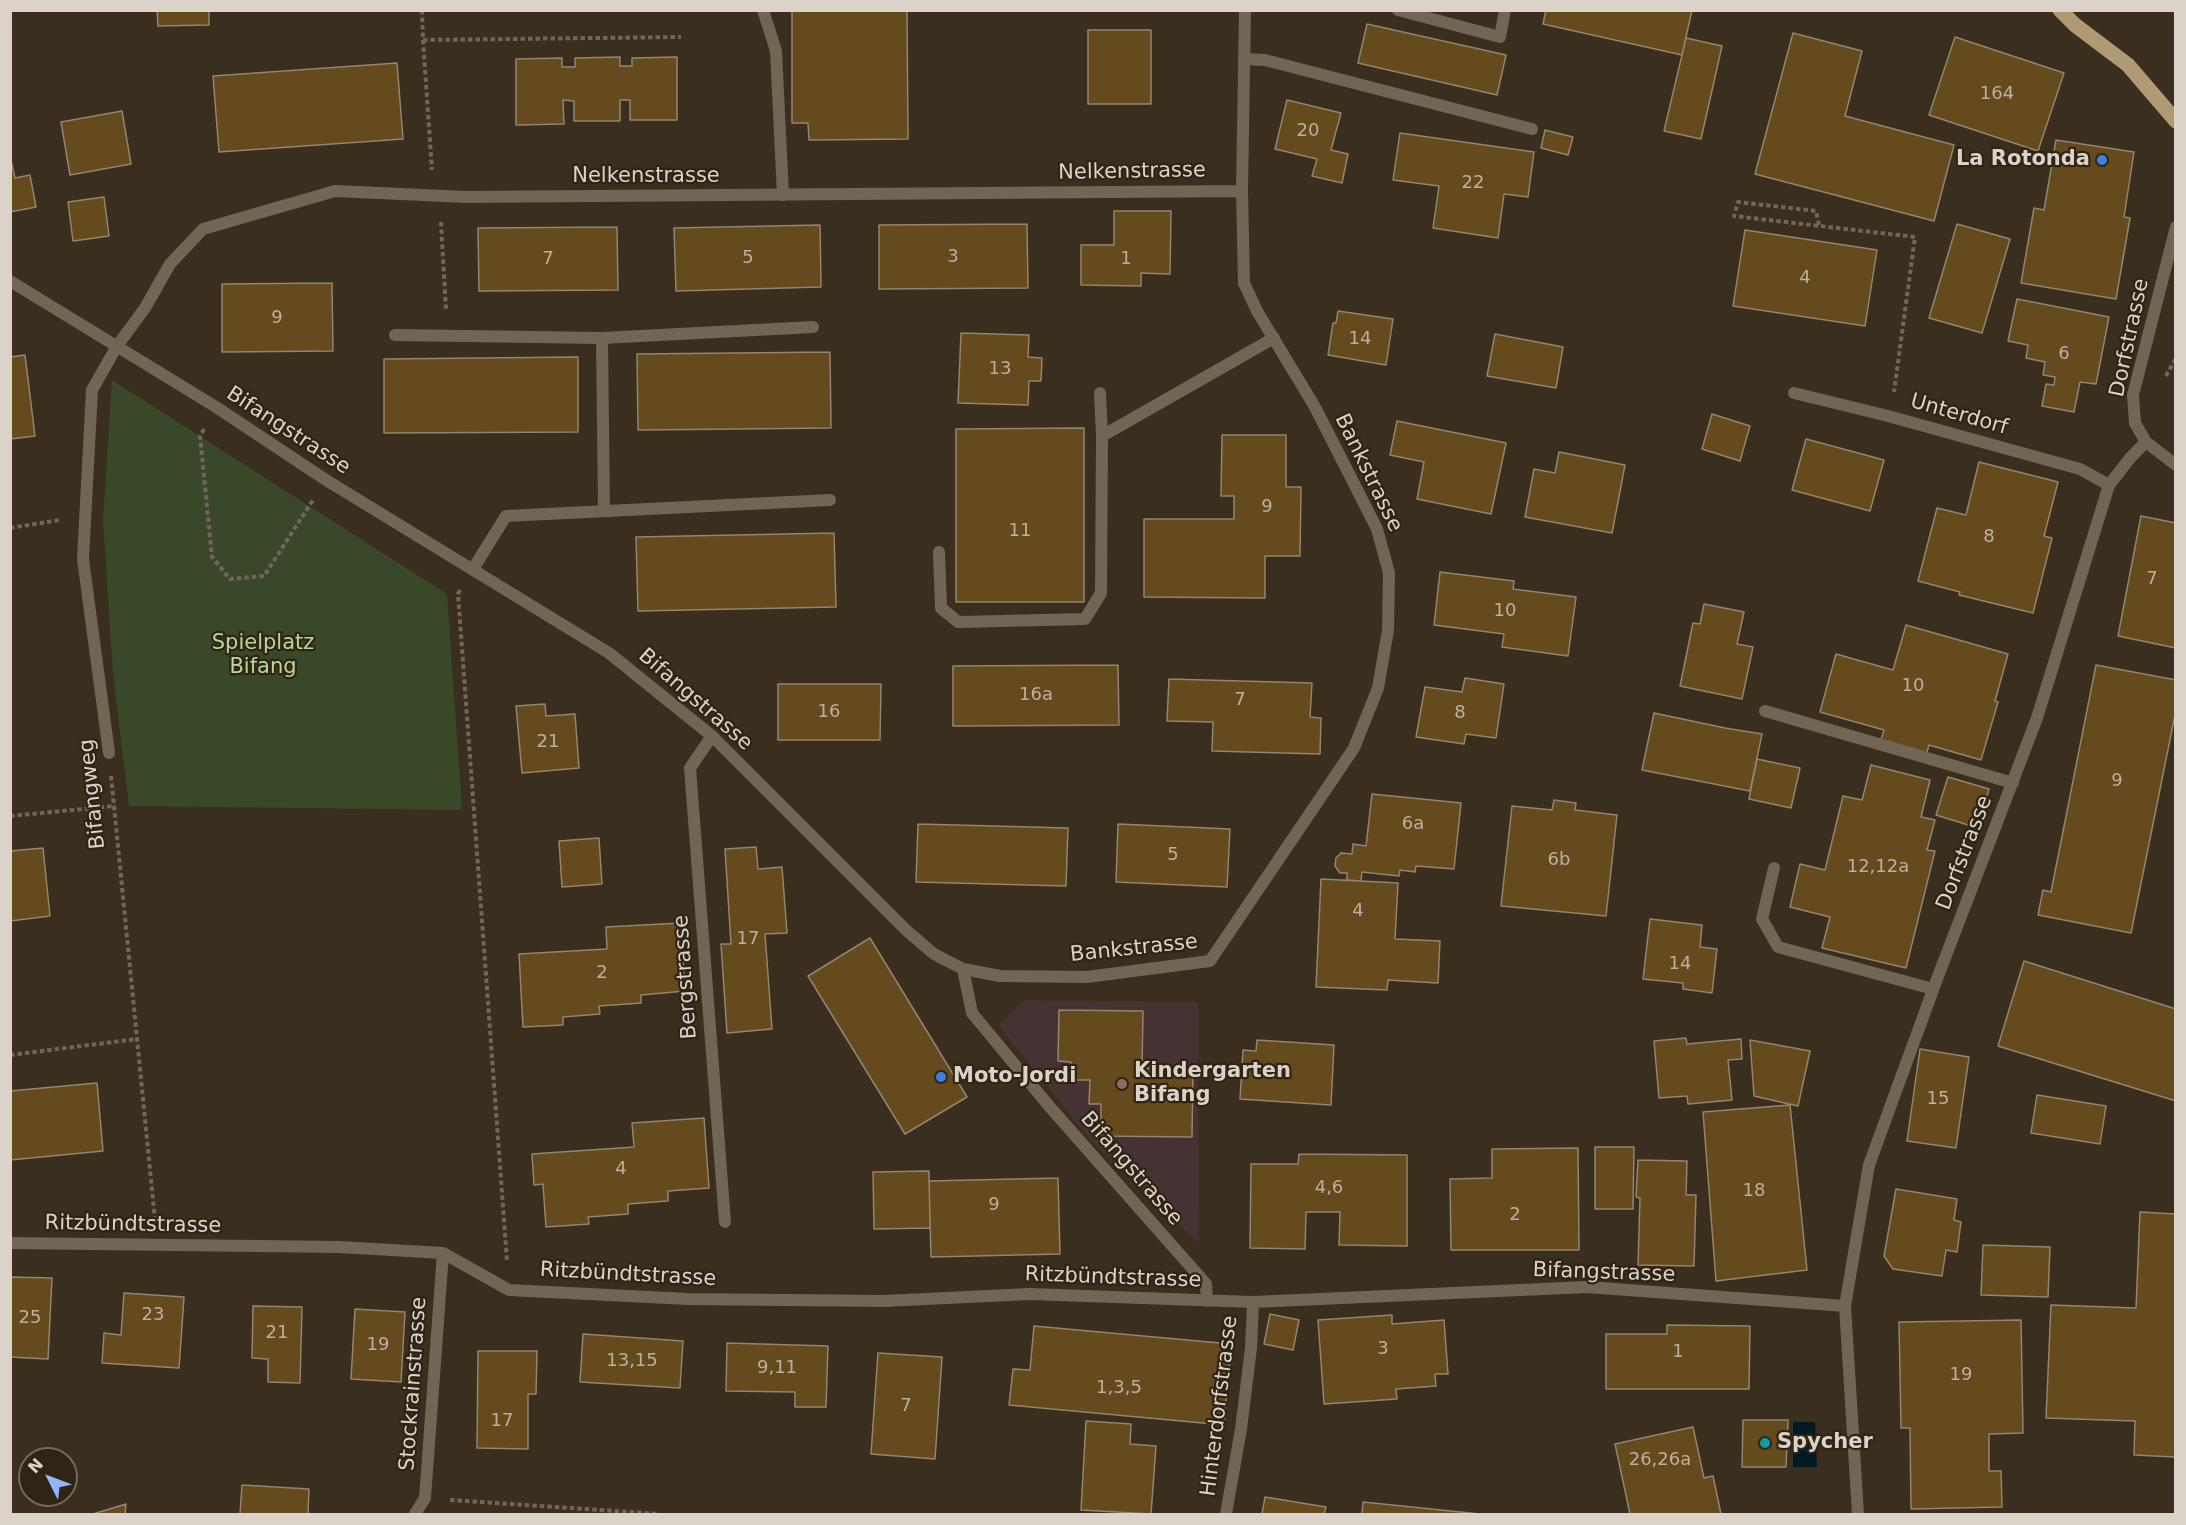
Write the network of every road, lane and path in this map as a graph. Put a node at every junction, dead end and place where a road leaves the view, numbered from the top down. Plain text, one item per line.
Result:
1 (763, 10) edge
2 (1245, 10) edge
3 (1398, 10) edge
4 (1505, 10) edge
5 (2060, 10) edge
6 (681, 37) dead end
7 (423, 40) dead end
8 (1244, 59) junction
9 (2175, 121) edge
10 (1532, 129) dead end
11 (1242, 191) junction
12 (783, 195) junction
13 (1819, 225) junction
14 (2175, 227) edge
15 (10, 281) edge
16 (813, 327) dead end
17 (395, 335) dead end
18 (602, 338) junction
19 (1274, 338) junction
20 (117, 346) junction
21 (1100, 393) dead end
22 (1794, 393) dead end
23 (216, 407) junction
24 (1888, 416) junction
25 (1102, 436) junction
26 (2146, 442) junction
27 (2175, 465) edge
28 (326, 480) junction
29 (2109, 485) junction
30 (830, 500) dead end
31 (604, 511) junction
32 (86, 516) junction
33 (10, 528) edge
34 (939, 552) dead end
35 (473, 568) junction
36 (1765, 711) dead end
37 (712, 736) junction
38 (109, 753) joint
39 (2013, 783) junction
40 (115, 806) junction
41 (10, 816) edge
42 (1774, 868) dead end
43 (963, 969) junction
44 (1933, 989) junction
45 (137, 1039) junction
46 (10, 1055) edge
47 (725, 1222) dead end
48 (10, 1243) edge
49 (156, 1244) junction
50 (443, 1253) junction
51 (509, 1290) junction
52 (1207, 1300) junction
53 (1253, 1302) junction
54 (1845, 1306) junction
55 (425, 1498) junction
56 (415, 1515) edge
57 (659, 1515) edge
58 (1226, 1515) edge
59 (1858, 1515) edge

1 - 12 street
2 - 8 street, Bankstrasse
3 - 4 street
5 - 9 main road
6 - 7 path
8 - 10 street
8 - 11 street, Bankstrasse
11 - 12 street, Nelkenstrasse
11 - 19 street, Bankstrasse
12 - 20 street, Nelkenstrasse
13 - 13 path
13 - 24 path
14 - 26 street, Dorfstrasse
15 - 20 street, Bifangstrasse
16 - 18 street
17 - 18 street
18 - 31 street
19 - 25 street
19 - 43 street, Bankstrasse
20 - 23 street, Bifangstrasse
20 - 32 street, Bifangweg
21 - 25 street
22 - 24 street, Unterdorf
23 - 28 street, Bifangstrasse
23 - 28 path
24 - 29 street, Unterdorf
25 - 34 street
26 - 27 street
26 - 29 street, Dorfstrasse
28 - 35 street, Bifangstrasse
29 - 39 street, Dorfstrasse
30 - 31 street
31 - 35 street
32 - 33 path
32 - 38 street, Bifangweg
35 - 37 street, Bifangstrasse
35 - 51 path
36 - 39 street
37 - 43 street, Bifangstrasse
37 - 47 street, Bergstrasse
38 - 40 path, Bifangweg
39 - 44 street, Dorfstrasse
40 - 41 path
40 - 45 path, Bifangweg
42 - 44 street
43 - 52 street, Bifangstrasse
44 - 54 street, Dorfstrasse
45 - 46 path
45 - 49 path, Bifangweg
48 - 49 street, Ritzbündtstrasse
49 - 50 street, Ritzbündtstrasse
50 - 51 street, Ritzbündtstrasse
50 - 55 street, Stockrainstrasse
51 - 52 street, Ritzbündtstrasse
52 - 53 street, Ritzbündtstrasse
53 - 54 street, Bifangstrasse
53 - 58 street, Hinterdorfstrasse
54 - 59 street, Dorfstrasse
55 - 56 street, Stockrainstrasse
55 - 57 path

